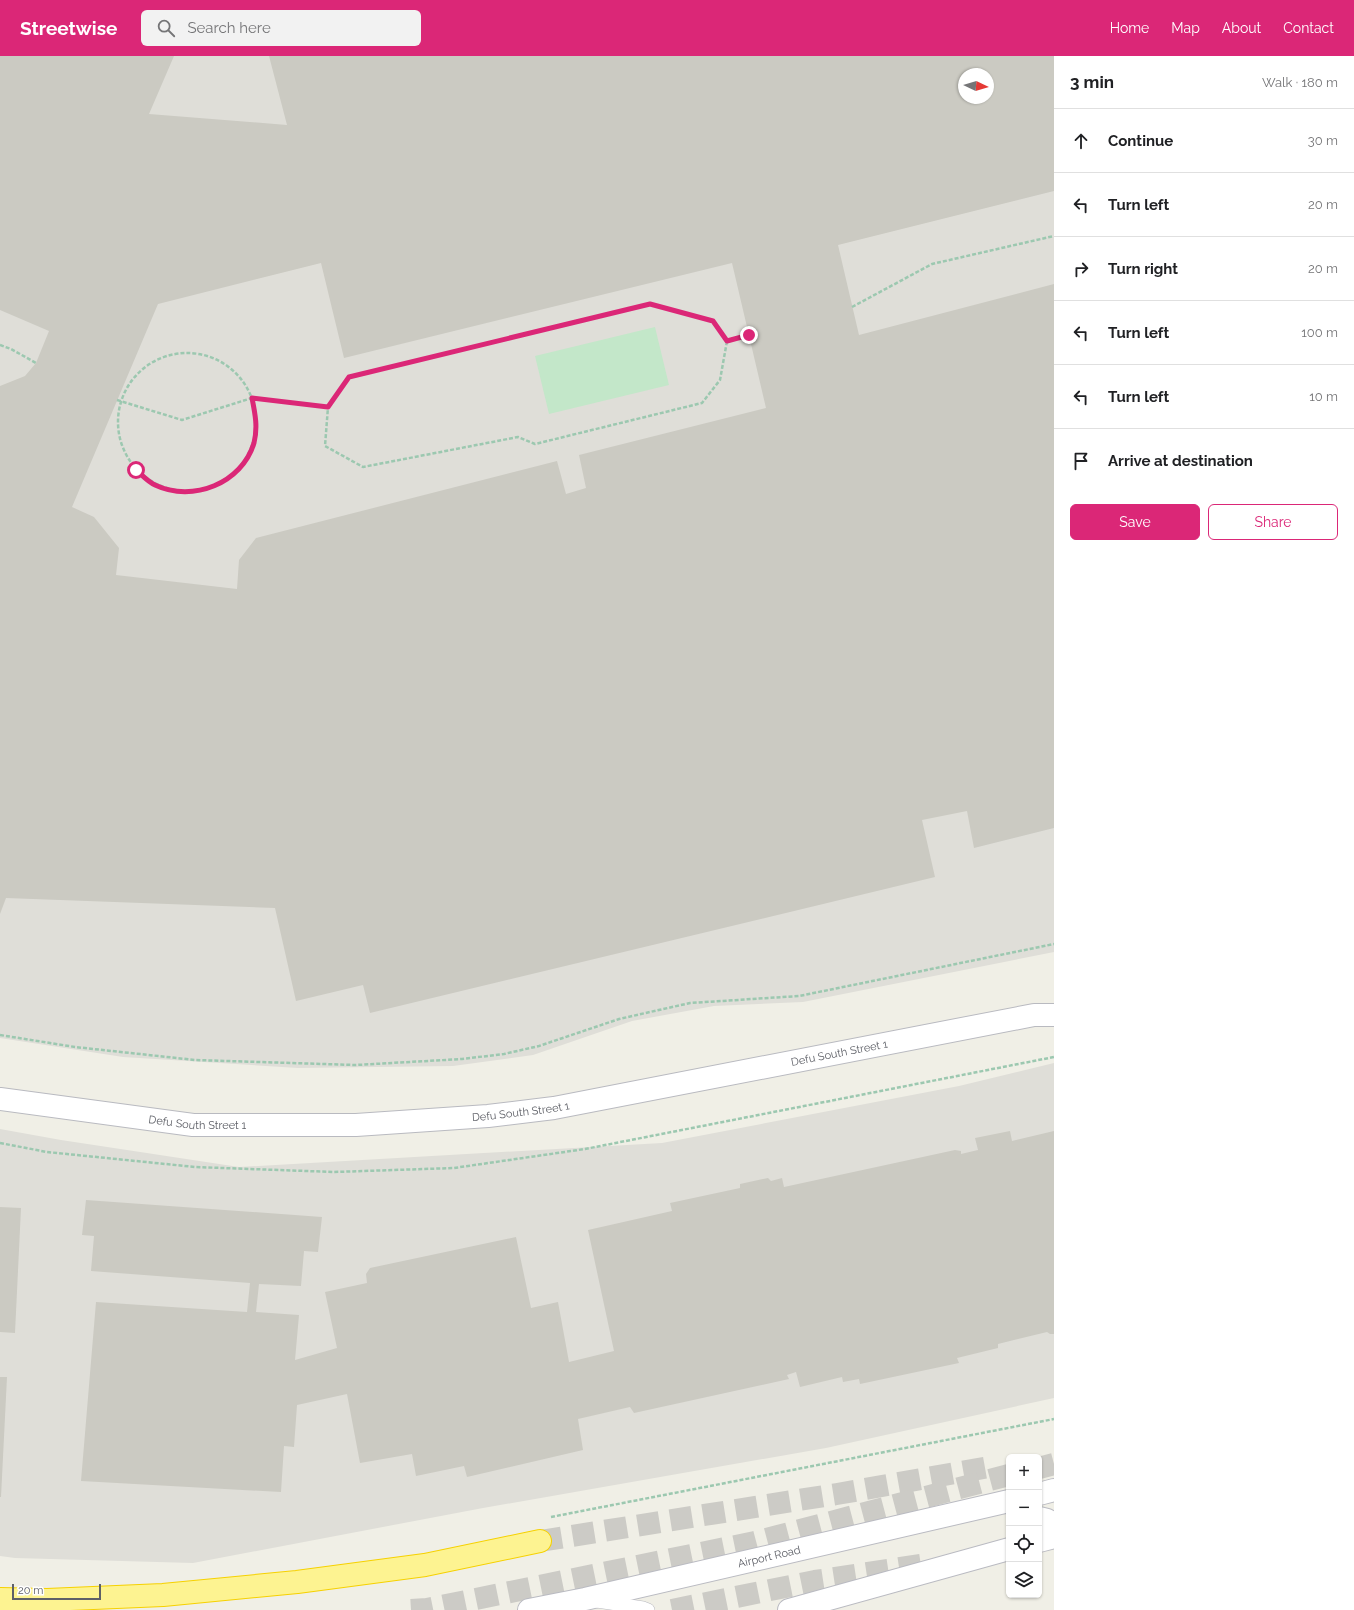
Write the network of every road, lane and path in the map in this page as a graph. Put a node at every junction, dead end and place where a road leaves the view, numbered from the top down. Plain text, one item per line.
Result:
1 (1054, 236) edge
2 (852, 307) dead end
3 (749, 335) dead end
4 (727, 341) junction
5 (0, 345) edge
6 (36, 363) dead end
7 (252, 398) junction
8 (119, 401) junction
9 (328, 407) junction
10 (1054, 944) edge
11 (1054, 1004) edge
12 (1044, 1015) edge
13 (0, 1035) edge
14 (0, 1099) edge
15 (1054, 1490) edge
16 (1042, 1493) edge
17 (1004, 1505) edge
18 (1042, 1519) edge
19 (1054, 1524) edge
20 (1054, 1537) edge
21 (1042, 1540) edge
22 (540, 1541) tunnel mouth
23 (1006, 1550) edge
24 (0, 1599) edge
25 (585, 1599) junction
26 (529, 1610) edge
27 (648, 1610) edge
28 (789, 1610) edge

1 - 2 path
3 - 4 path
4 - 9 path
4 - 9 path
5 - 6 path
7 - 8 path
7 - 8 path
7 - 8 path
7 - 9 path
10 - 13 path
11 - 12 street, Defu South Street 1
12 - 14 street, Defu South Street 1
15 - 16 street
17 - 25 street, Airport Road
18 - 19 street
20 - 21 street
22 - 24 highway
23 - 28 street
25 - 26 street, Airport Road
25 - 27 lane

